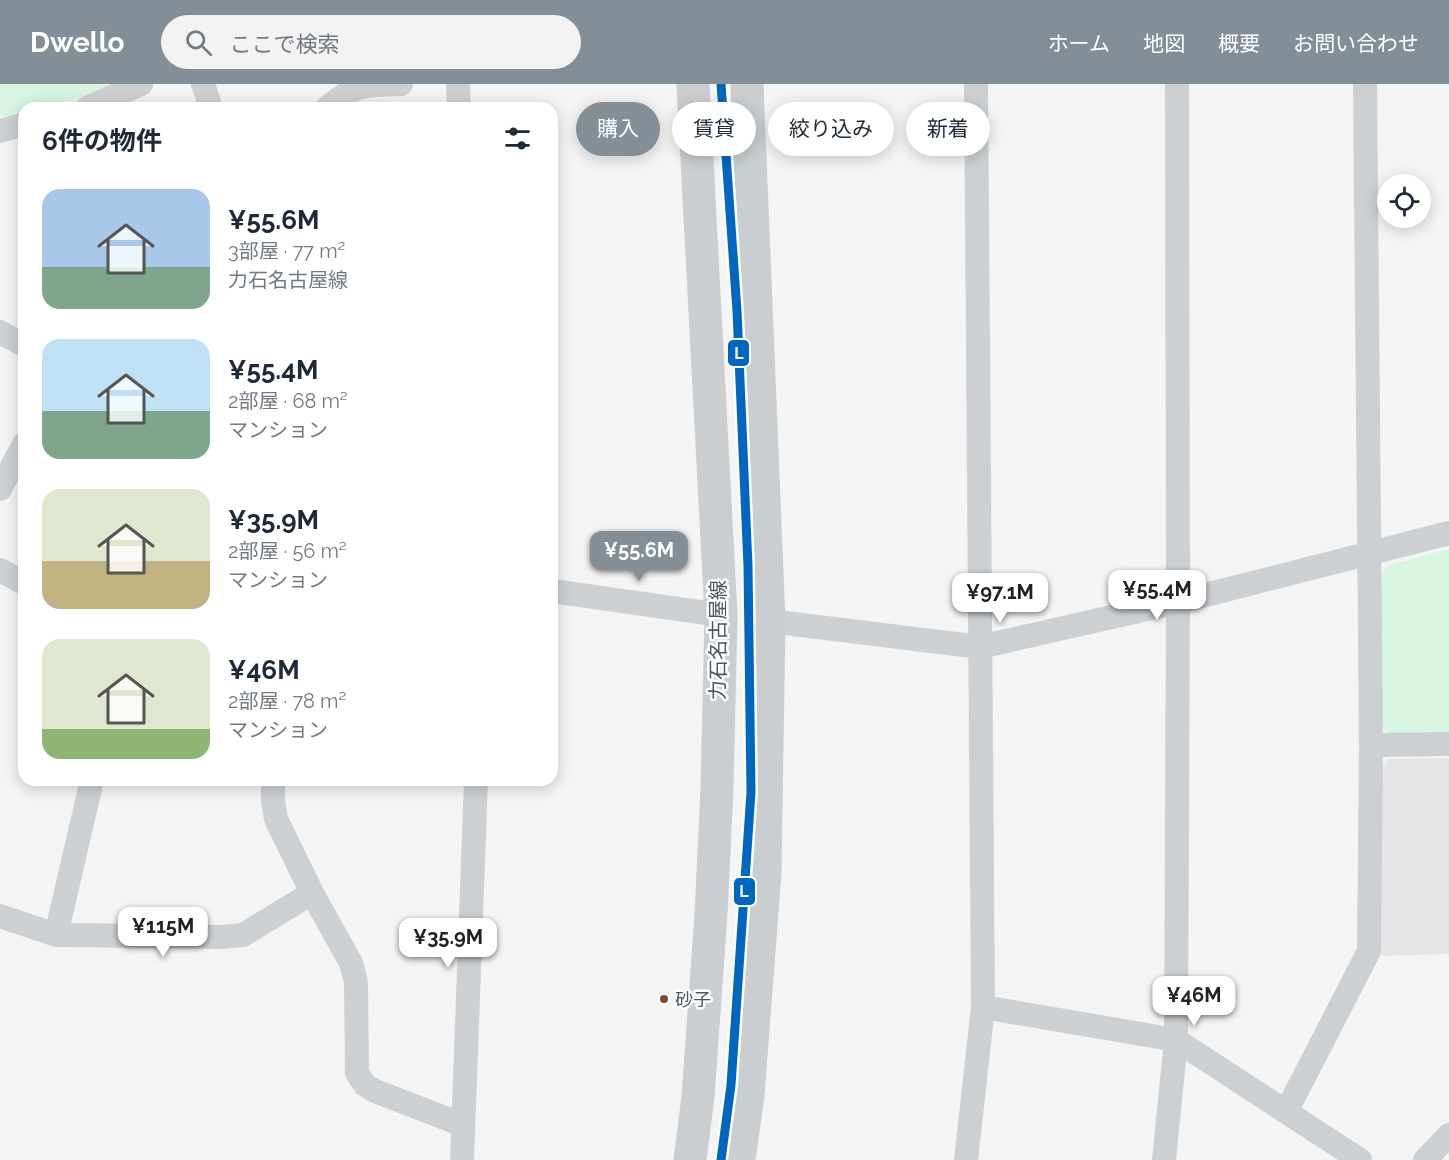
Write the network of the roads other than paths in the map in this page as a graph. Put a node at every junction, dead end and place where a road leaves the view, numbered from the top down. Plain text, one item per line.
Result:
1 (141, 84) edge
2 (204, 84) edge
3 (401, 84) edge
4 (458, 84) edge
5 (693, 84) edge
6 (747, 84) edge
7 (976, 84) edge
8 (1177, 84) edge
9 (1365, 84) edge
10 (100, 102) edge
11 (209, 102) edge
12 (334, 102) edge
13 (459, 102) edge
14 (18, 126) edge
15 (0, 131) edge
16 (0, 332) edge
17 (18, 342) edge
18 (18, 455) edge
19 (0, 489) edge
20 (1449, 533) edge
21 (1368, 554) junction
22 (0, 570) edge
23 (18, 580) edge
24 (558, 592) edge
25 (1178, 602) junction
26 (721, 615) junction
27 (769, 621) junction
28 (980, 647) junction
29 (1449, 744) edge
30 (1371, 745) junction
31 (91, 786) edge
32 (273, 786) edge
33 (476, 786) edge
34 (312, 893) junction
35 (0, 916) edge
36 (56, 935) junction
37 (983, 1007) junction
38 (1176, 1040) junction
39 (1286, 1112) junction
40 (463, 1125) junction
41 (1449, 1135) edge
42 (462, 1160) edge
43 (690, 1160) edge
44 (739, 1160) edge
45 (966, 1160) edge
46 (1164, 1160) edge
47 (1360, 1160) edge
48 (1425, 1160) edge

1 - 10 street
2 - 11 street
3 - 12 street
4 - 13 street
5 - 26 main road, 力石名古屋線
6 - 27 main road
7 - 28 street
8 - 25 street
9 - 21 street
14 - 15 street
16 - 17 street
18 - 19 street
20 - 21 street
21 - 25 street
21 - 30 street
22 - 23 street
24 - 26 street
25 - 28 street
25 - 38 street
26 - 43 main road, 力石名古屋線
27 - 28 street
27 - 44 main road
28 - 37 street
29 - 30 street
30 - 39 street
31 - 36 street
32 - 34 street
33 - 40 street
34 - 36 street
34 - 40 street
35 - 36 street
37 - 38 street
37 - 45 street
38 - 39 street
38 - 46 street
39 - 47 street
40 - 42 street
41 - 48 street

